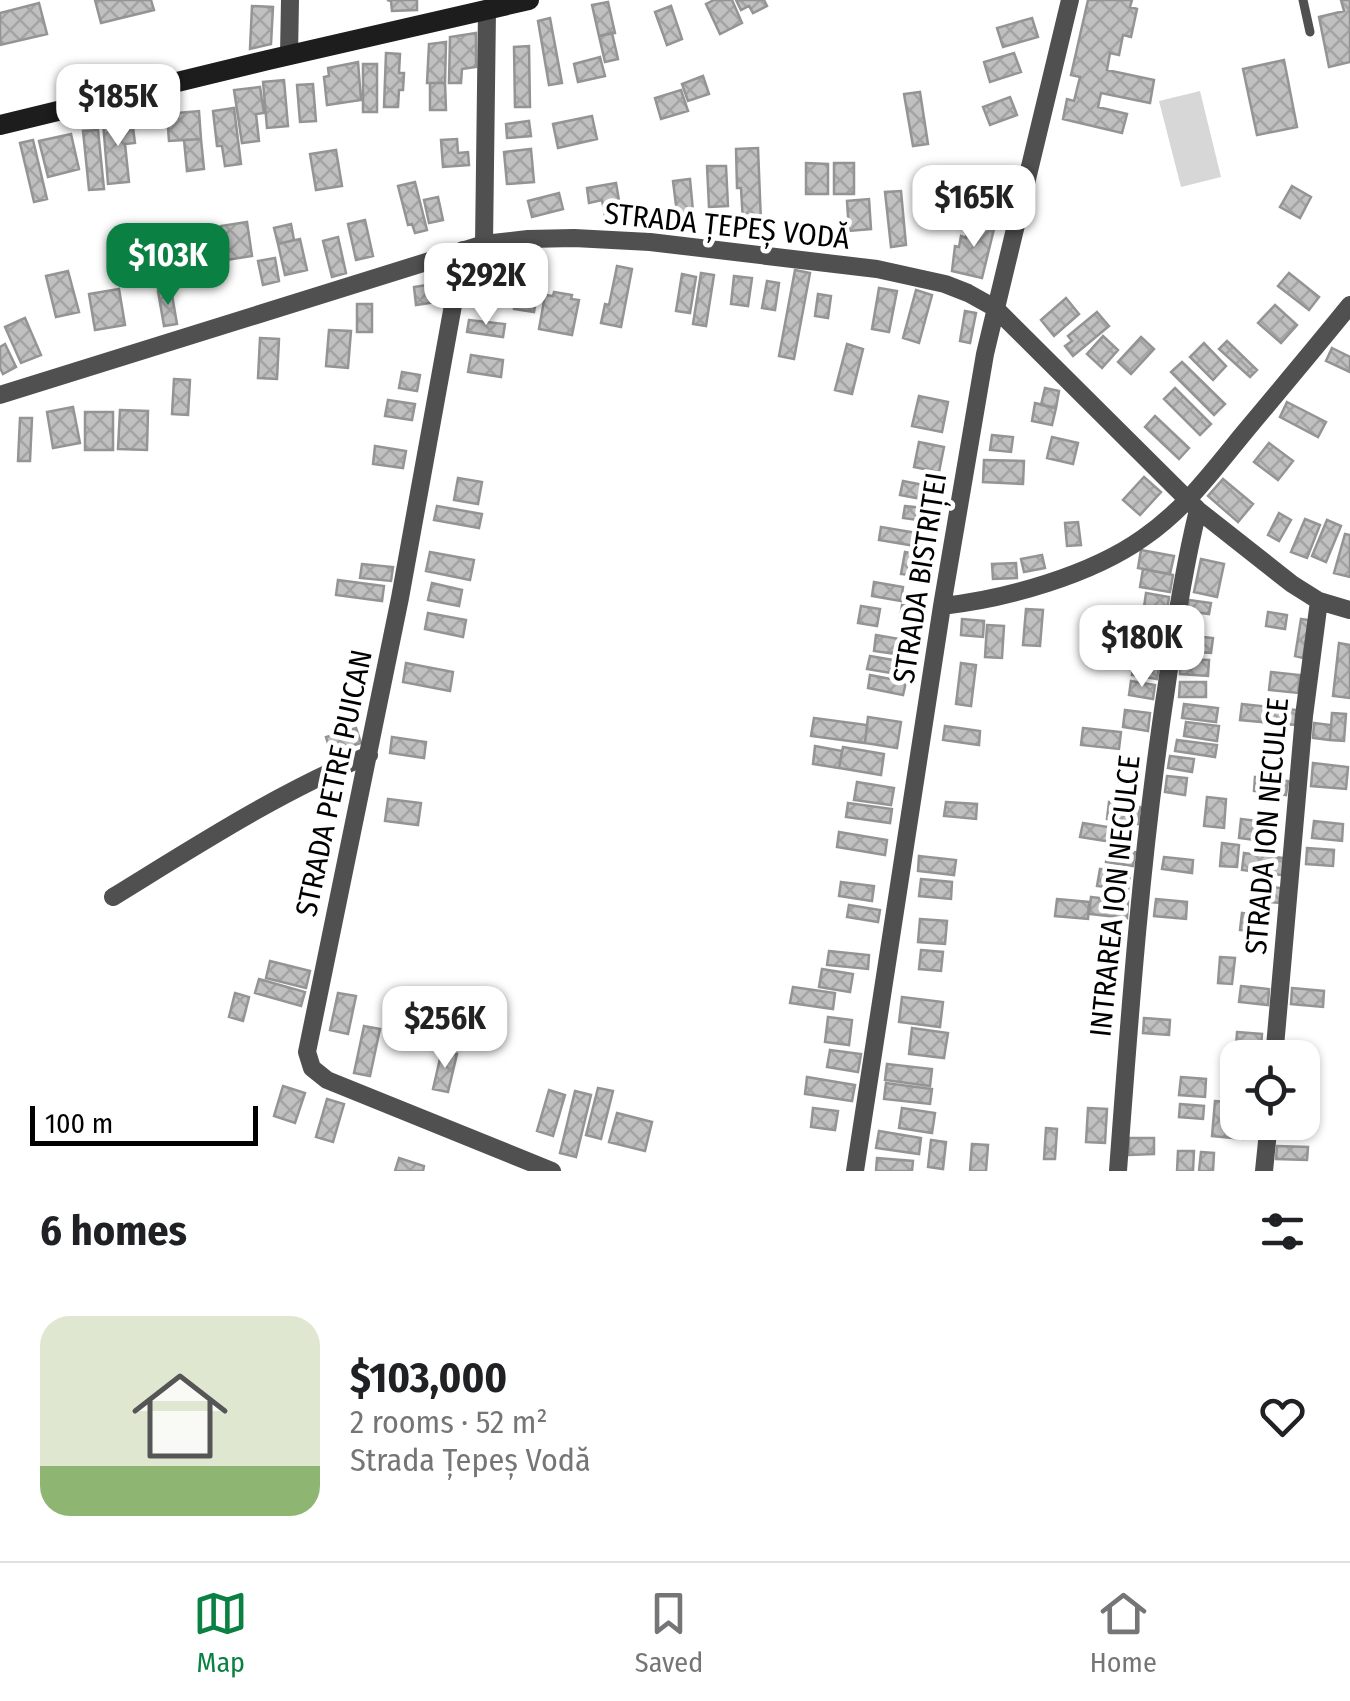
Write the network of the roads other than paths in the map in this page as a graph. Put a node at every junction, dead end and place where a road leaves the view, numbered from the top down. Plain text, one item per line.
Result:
1 (290, 0) edge
2 (529, 0) edge
3 (1070, 0) edge
4 (1303, 0) edge
5 (487, 10) junction
6 (1310, 32) dead end
7 (289, 55) junction
8 (0, 125) edge
9 (484, 244) junction
10 (462, 250) junction
11 (1350, 305) edge
12 (994, 308) junction
13 (0, 395) edge
14 (1193, 505) junction
15 (1319, 601) junction
16 (942, 606) junction
17 (1350, 610) edge
18 (369, 755) junction
19 (113, 898) dead end
20 (1276, 1040) edge
21 (1267, 1140) edge
22 (552, 1171) edge
23 (855, 1171) edge
24 (1118, 1171) edge
25 (1264, 1171) edge

1 - 7 street
2 - 5 street
3 - 12 street, STRADA BISTRIȚEI
4 - 6 lane
5 - 7 street
5 - 9 street
7 - 8 street
9 - 10 street, STRADA ȚEPEȘ VODĂ
9 - 12 street, STRADA ȚEPEȘ VODĂ
10 - 13 street, STRADA ȚEPEȘ VODĂ
10 - 18 street, STRADA PETRE PUICAN
11 - 14 street
12 - 14 street, STRADA ȚEPEȘ VODĂ
12 - 16 street, STRADA BISTRIȚEI
14 - 15 street, STRADA ȚEPEȘ VODĂ
14 - 16 street
14 - 24 street, INTRAREA ION NECULCE
15 - 17 street, STRADA ȚEPEȘ VODĂ
15 - 20 street, STRADA ION NECULCE
16 - 23 street, STRADA BISTRIȚEI
18 - 19 street
18 - 22 street, STRADA PETRE PUICAN
21 - 25 street

